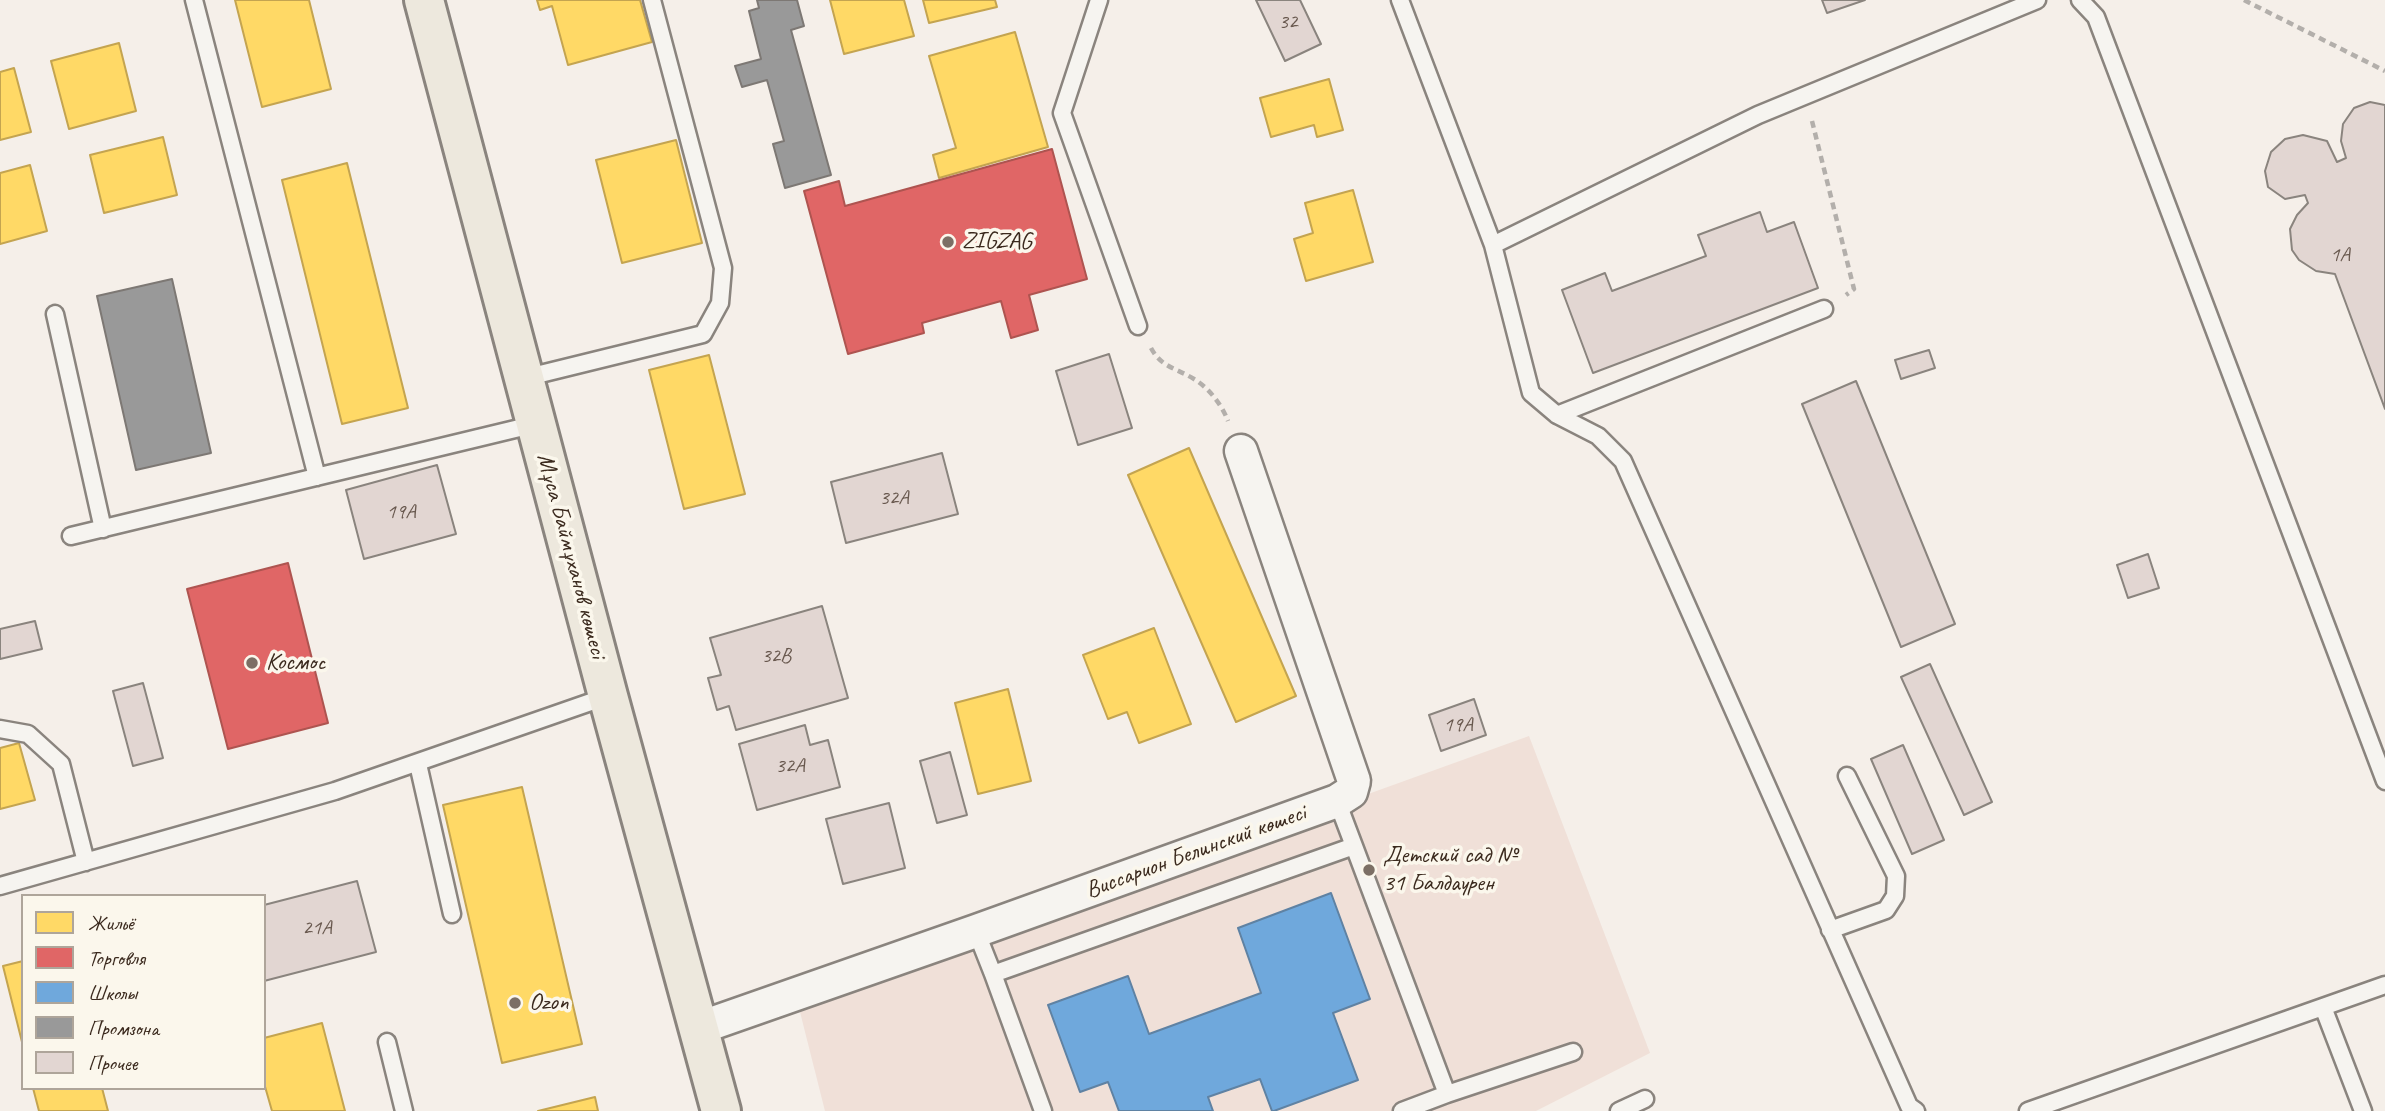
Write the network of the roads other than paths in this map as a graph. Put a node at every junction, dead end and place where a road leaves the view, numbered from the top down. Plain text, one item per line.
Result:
1 (194, 0) edge
2 (424, 0) edge
3 (652, 0) edge
4 (1099, 0) edge
5 (1400, 0) edge
6 (2037, 0) edge
7 (2080, 0) edge
8 (1493, 245) junction
9 (1824, 309) road end
10 (55, 314) dead end
11 (1138, 326) road end
12 (524, 378) junction
13 (1557, 415) junction
14 (536, 424) junction
15 (1241, 451) road end
16 (317, 477) junction
17 (103, 529) junction
18 (71, 537) dead end
19 (608, 696) junction
20 (0, 729) edge
21 (418, 764) junction
22 (1847, 776) dead end
23 (2385, 781) edge
24 (1337, 801) junction
25 (1354, 846) junction
26 (86, 862) junction
27 (0, 886) edge
28 (453, 914) dead end
29 (1830, 930) junction
30 (976, 931) junction
31 (993, 974) junction
32 (2385, 985) edge
33 (2323, 1007) junction
34 (699, 1028) junction
35 (387, 1042) dead end
36 (1573, 1052) dead end
37 (1447, 1094) junction
38 (1645, 1099) dead end
39 (404, 1111) edge
40 (721, 1111) edge
41 (1043, 1111) edge
42 (1402, 1111) edge
43 (1619, 1111) edge
44 (1916, 1111) edge
45 (2028, 1111) edge
46 (2362, 1111) edge

1 - 16 lane
2 - 12 main road, Мұса Баймұханов көшесі
3 - 12 lane
4 - 11 lane
5 - 8 lane
6 - 8 lane
7 - 23 lane
8 - 13 lane
9 - 13 lane
10 - 17 lane
12 - 14 main road, Мұса Баймұханов көшесі
13 - 29 lane
14 - 16 lane
14 - 19 main road, Мұса Баймұханов көшесі
15 - 24 street, Виссарион Белинский көшесі
16 - 17 lane
17 - 18 lane
19 - 21 lane
19 - 34 main road, Мұса Баймұханов көшесі
20 - 26 lane
21 - 26 lane
21 - 28 lane
22 - 29 lane
24 - 25 lane
24 - 30 street, Виссарион Белинский көшесі
25 - 31 lane
25 - 37 lane
26 - 27 lane
29 - 44 lane
30 - 31 lane
30 - 34 street, Виссарион Белинский көшесі
31 - 41 lane
32 - 33 lane
33 - 45 lane
33 - 46 lane
34 - 40 main road, Мұса Баймұханов көшесі
35 - 39 lane
36 - 37 lane
37 - 42 lane
38 - 43 lane

